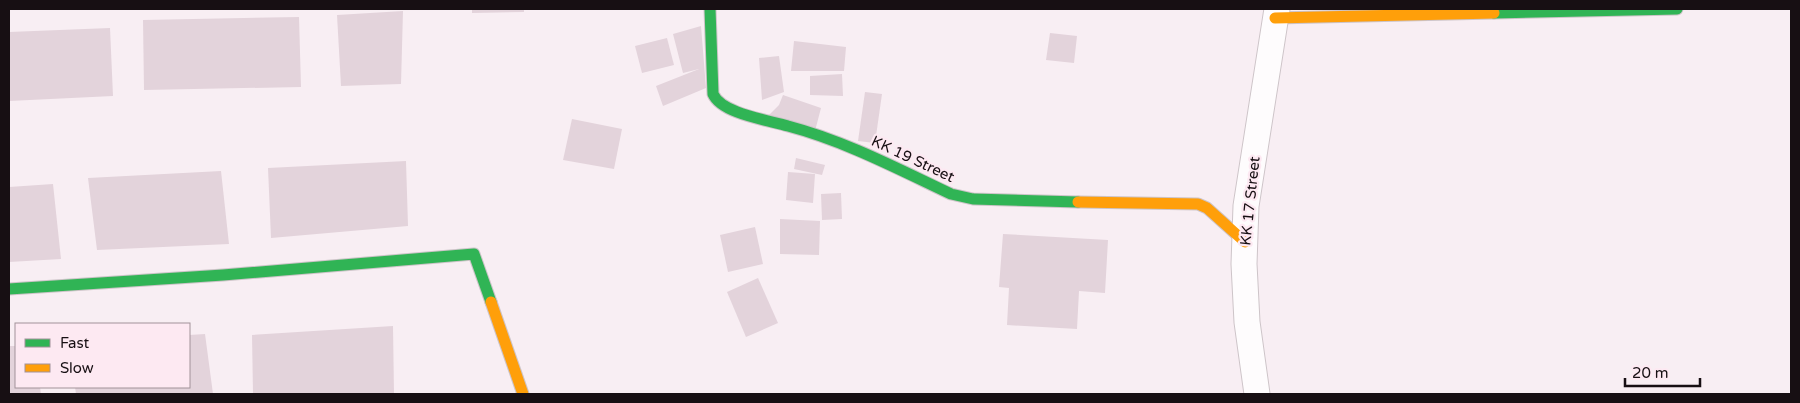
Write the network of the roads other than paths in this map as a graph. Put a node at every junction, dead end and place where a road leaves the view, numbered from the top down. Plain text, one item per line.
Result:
1 (710, 9) edge
2 (1677, 9) edge
3 (1276, 14) edge
4 (1245, 242) junction
5 (9, 289) edge
6 (524, 394) edge
7 (1257, 394) edge

1 - 4 street, KK 19 Street
2 - 3 street
3 - 4 street, KK 17 Street
4 - 7 street, KK 17 Street
5 - 6 street

